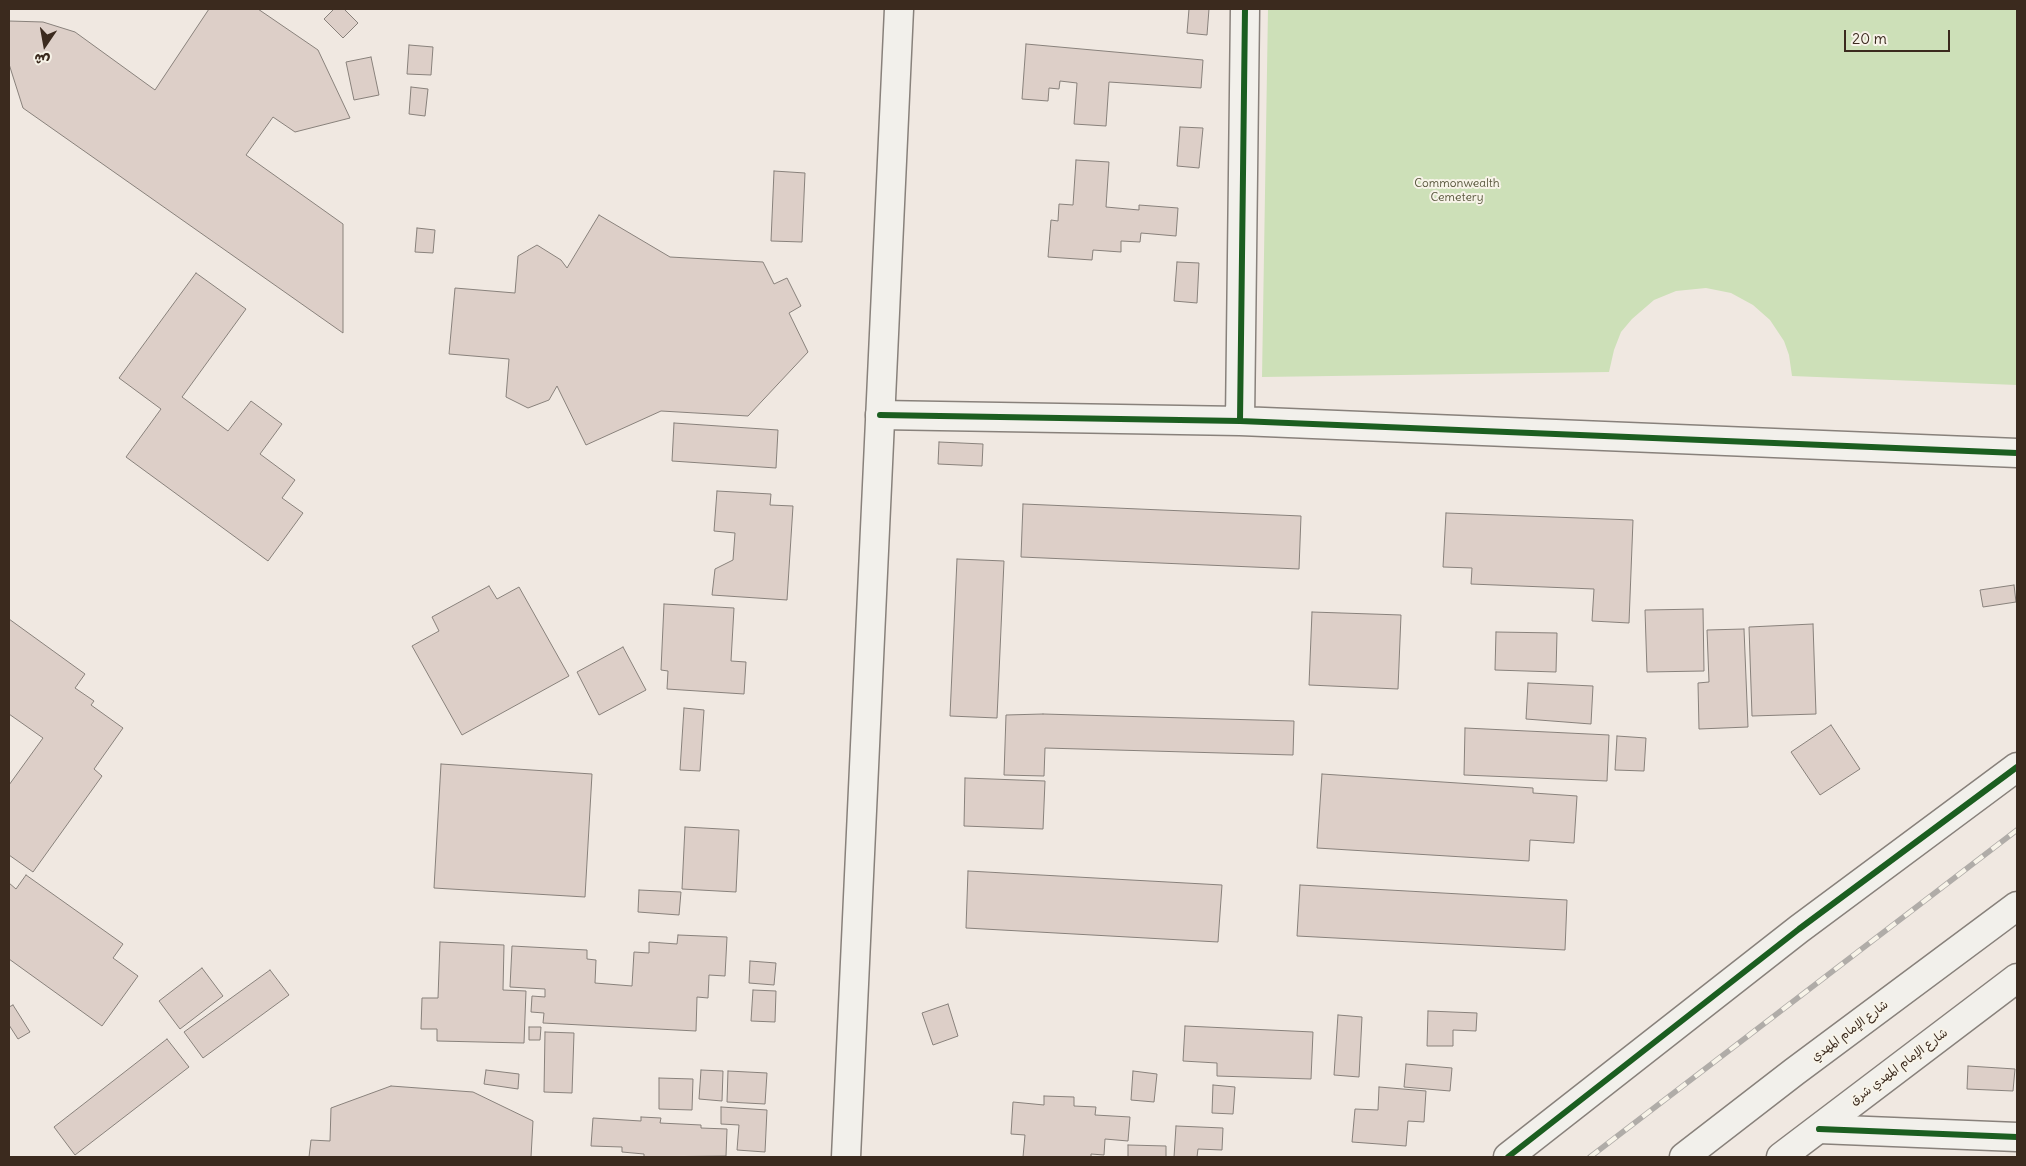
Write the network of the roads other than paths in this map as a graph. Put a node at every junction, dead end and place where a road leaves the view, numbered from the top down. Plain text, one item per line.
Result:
1 (899, 9) edge
2 (1245, 9) edge
3 (880, 415) junction
4 (1240, 421) junction
5 (2017, 453) edge
6 (2017, 767) edge
7 (2017, 906) edge
8 (2017, 978) edge
9 (1819, 1128) junction
10 (2017, 1137) edge
11 (846, 1157) edge
12 (1508, 1157) edge
13 (1684, 1157) edge
14 (1782, 1157) edge

1 - 3 street
2 - 4 street
3 - 4 street
3 - 11 street
4 - 5 street
6 - 12 street
7 - 13 street, شارع الإمام المهدي
8 - 9 street, شارع الإمام المهدي شرق
9 - 10 street
9 - 14 street, شارع الإمام المهدي شرق

